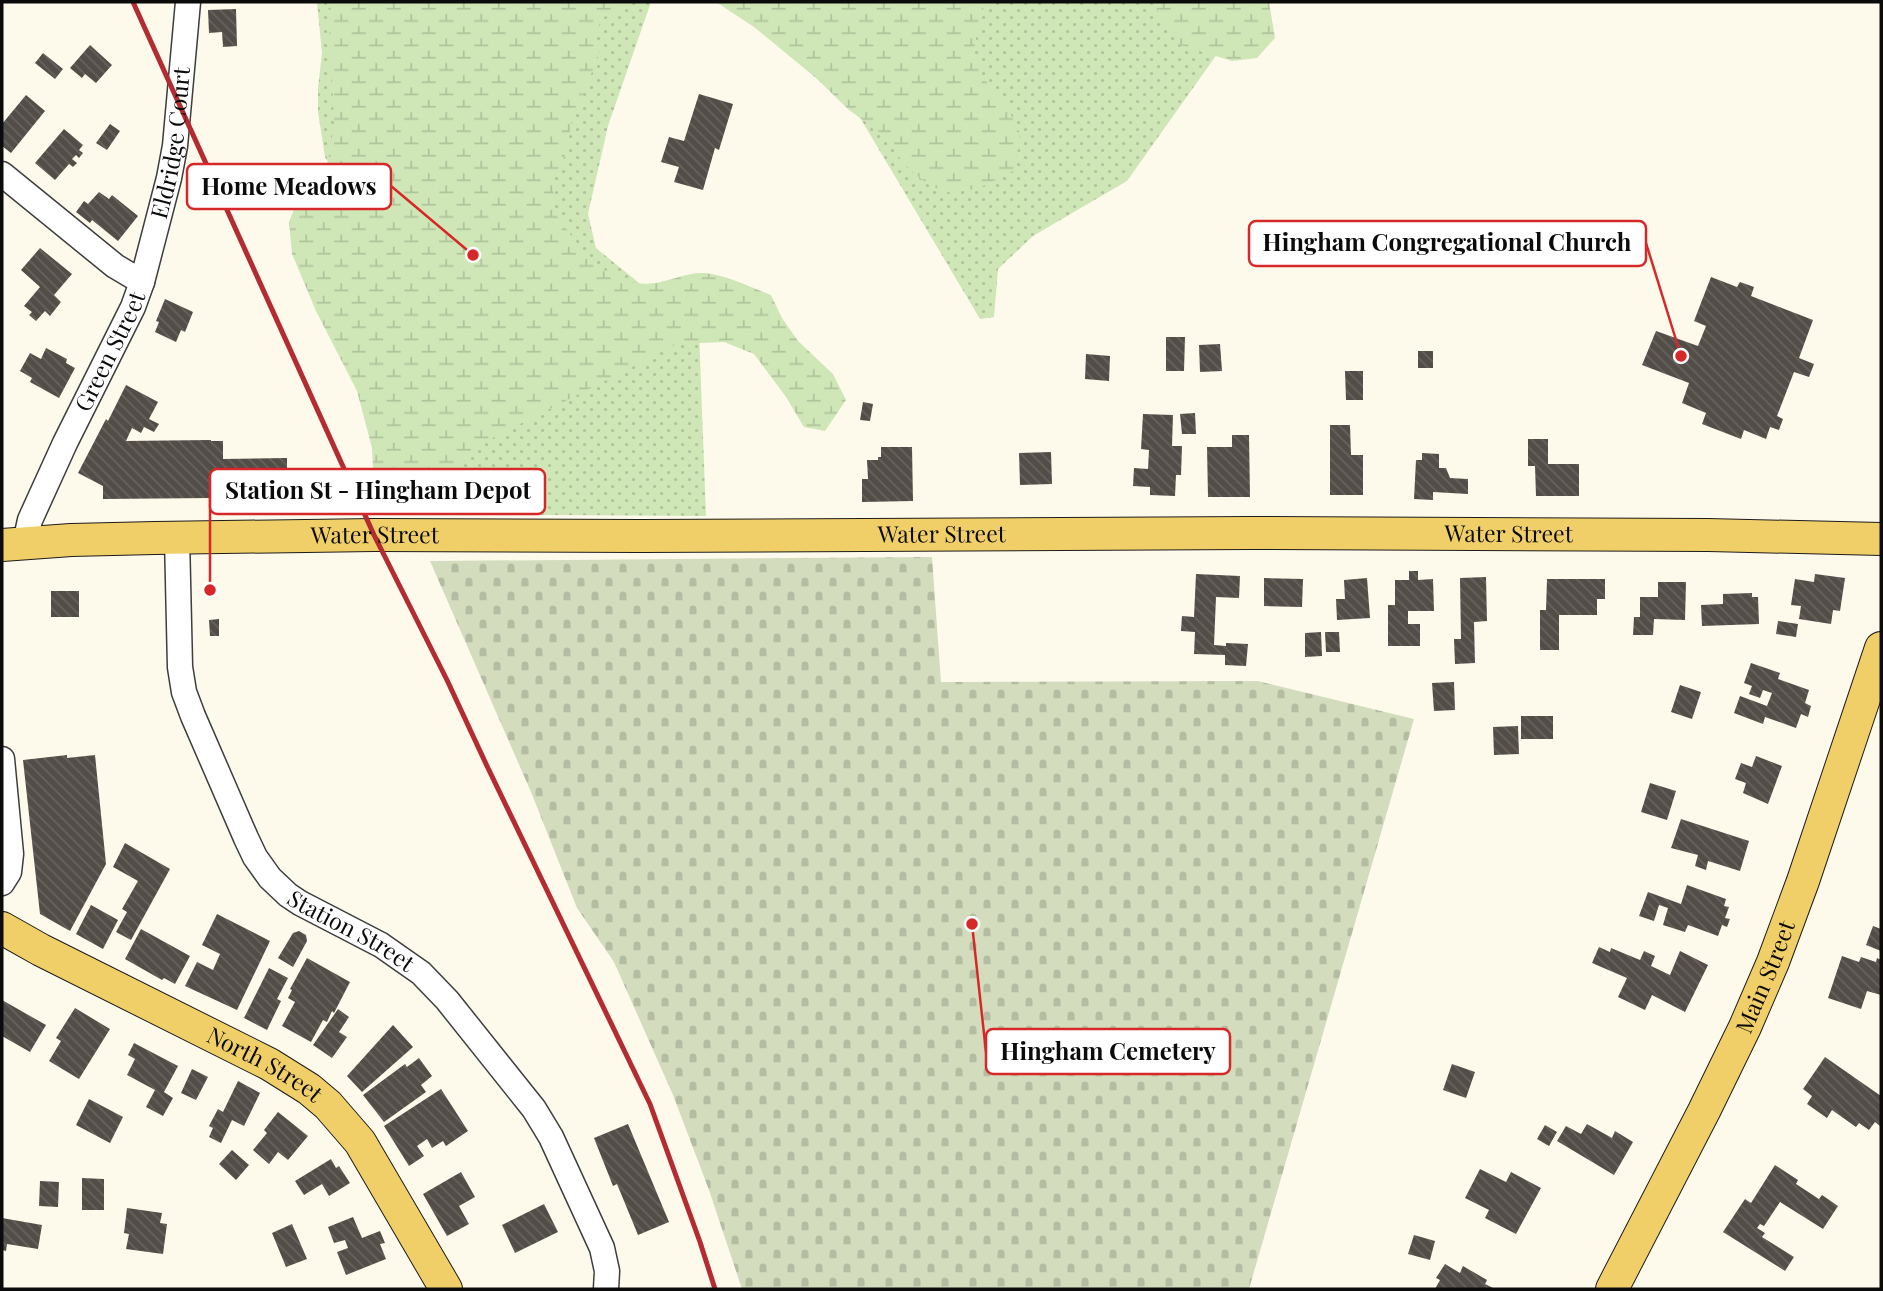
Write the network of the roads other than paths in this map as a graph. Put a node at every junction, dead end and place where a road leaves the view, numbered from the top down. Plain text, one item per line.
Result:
1 (188, 2) edge
2 (2, 174) edge
3 (142, 282) junction
4 (177, 538) junction
5 (1881, 539) edge
6 (15, 544) edge
7 (1881, 648) edge
8 (2, 759) edge
9 (2, 883) edge
10 (2, 928) edge
11 (446, 1289) edge
12 (606, 1289) edge
13 (1612, 1289) edge

1 - 3 street, Eldridge Court
2 - 3 street, Green Street
3 - 6 street, Green Street
4 - 5 main road, Water Street
4 - 6 main road, Water Street
4 - 12 street, Station Street
7 - 13 main road, Main Street
8 - 9 street
10 - 11 main road, North Street

